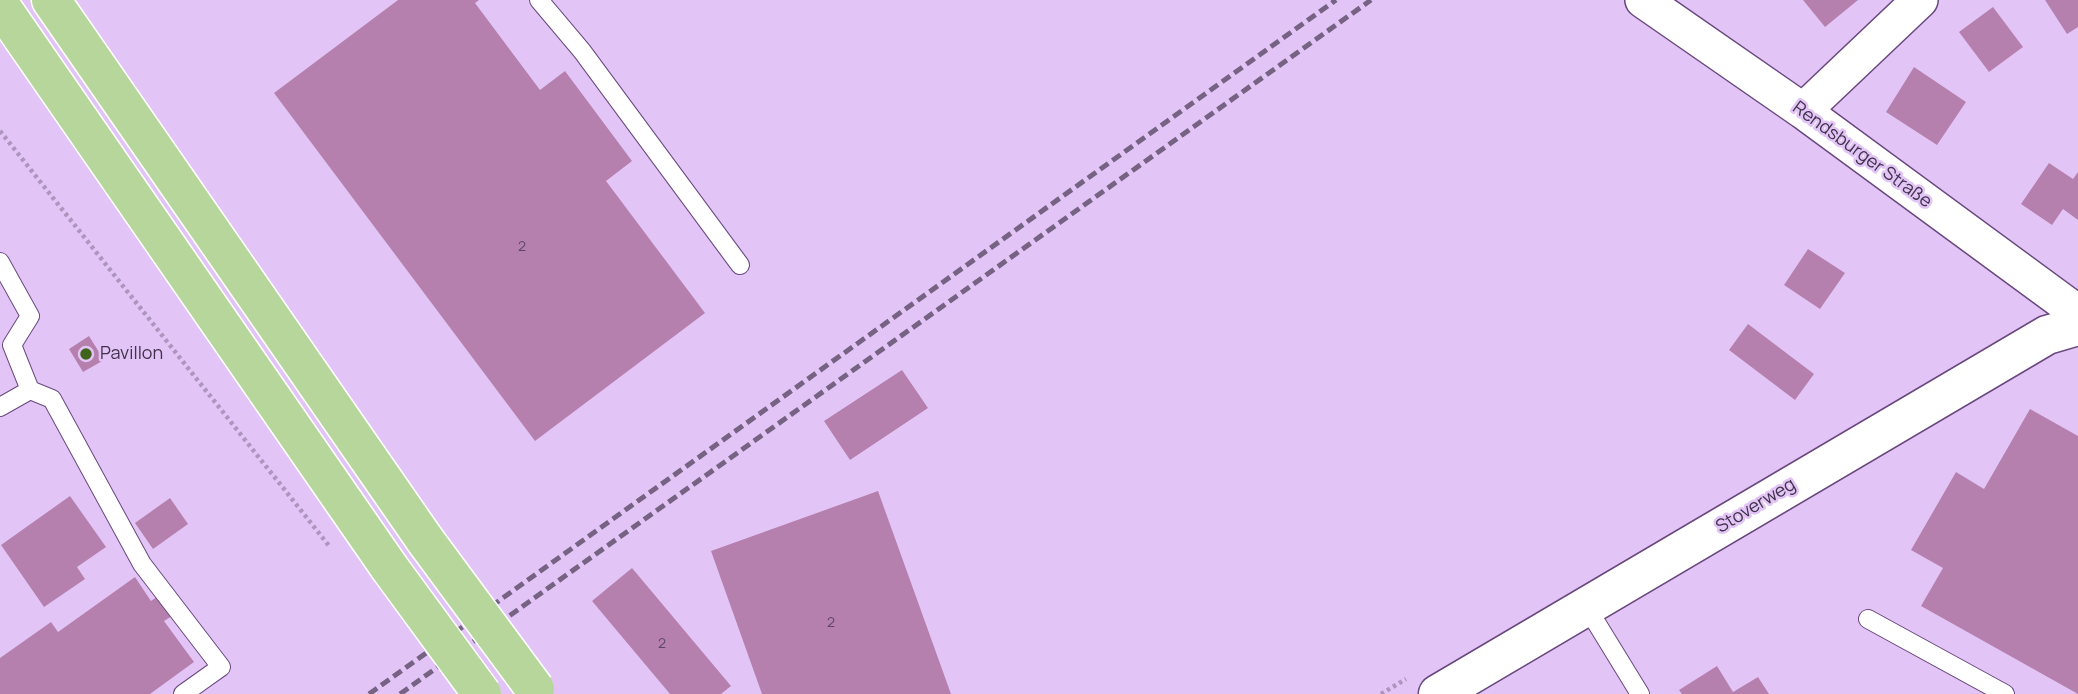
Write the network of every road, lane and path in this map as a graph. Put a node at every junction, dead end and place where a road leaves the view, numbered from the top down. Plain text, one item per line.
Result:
1 (539, 0) edge
2 (1643, 0) edge
3 (1920, 0) edge
4 (55, 7) edge
5 (8, 8) edge
6 (1803, 111) junction
7 (0, 131) edge
8 (0, 262) edge
9 (740, 265) dead end
10 (2078, 313) edge
11 (2078, 326) edge
12 (30, 390) junction
13 (0, 407) edge
14 (336, 555) dead end
15 (1586, 606) junction
16 (1868, 619) dead end
17 (536, 692) edge
18 (183, 694) edge
19 (482, 694) edge
20 (1438, 694) edge
21 (1640, 694) edge
22 (2005, 694) edge

1 - 9 lane
2 - 6 street, Rendsburger Straße
3 - 6 street
4 - 17 highway, bridge
5 - 19 highway, bridge
6 - 10 street, Rendsburger Straße
7 - 14 path
8 - 12 lane
11 - 15 street, Stoverweg
12 - 13 lane
12 - 18 lane
15 - 20 street, Stoverweg
15 - 21 lane
16 - 22 lane

